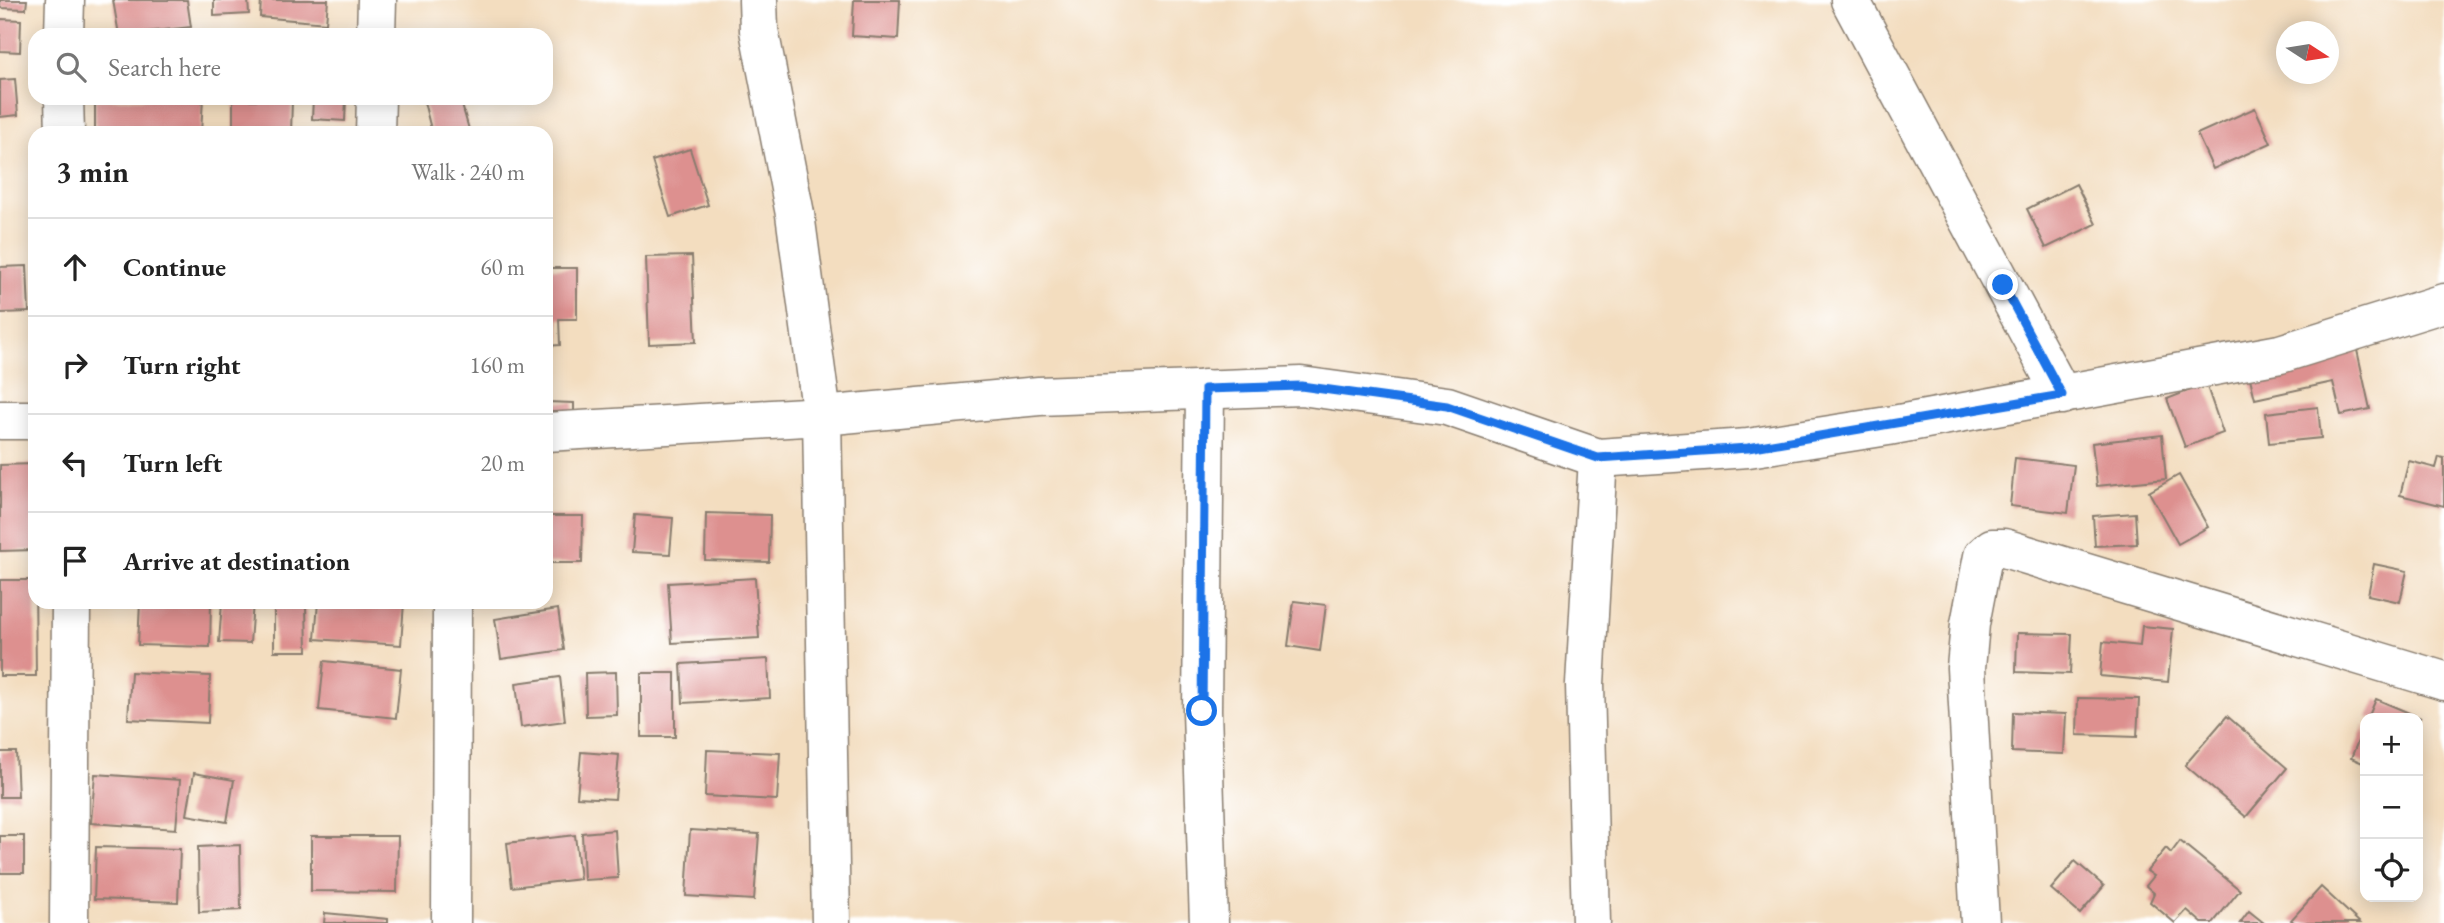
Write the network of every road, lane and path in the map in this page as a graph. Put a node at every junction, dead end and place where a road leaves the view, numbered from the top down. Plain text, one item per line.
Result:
1 (65, 0) edge
2 (377, 0) edge
3 (758, 0) edge
4 (1850, 0) edge
5 (64, 28) edge
6 (376, 28) edge
7 (64, 105) edge
8 (376, 105) edge
9 (65, 126) edge
10 (375, 126) edge
11 (2444, 303) edge
12 (1205, 389) junction
13 (2062, 395) junction
14 (821, 416) junction
15 (0, 420) edge
16 (28, 420) edge
17 (553, 432) edge
18 (1598, 458) junction
19 (71, 609) edge
20 (452, 609) edge
21 (2444, 681) edge
22 (69, 923) edge
23 (451, 923) edge
24 (831, 923) edge
25 (1209, 923) edge
26 (1591, 923) edge
27 (1980, 923) edge

1 - 5 street
2 - 6 street
3 - 14 street
4 - 13 street
7 - 9 street
8 - 10 street
11 - 13 street
12 - 14 street
12 - 18 street
12 - 25 street
13 - 18 street
14 - 17 street
14 - 24 street
15 - 16 street
18 - 26 street
19 - 22 street
20 - 23 street
21 - 27 street

